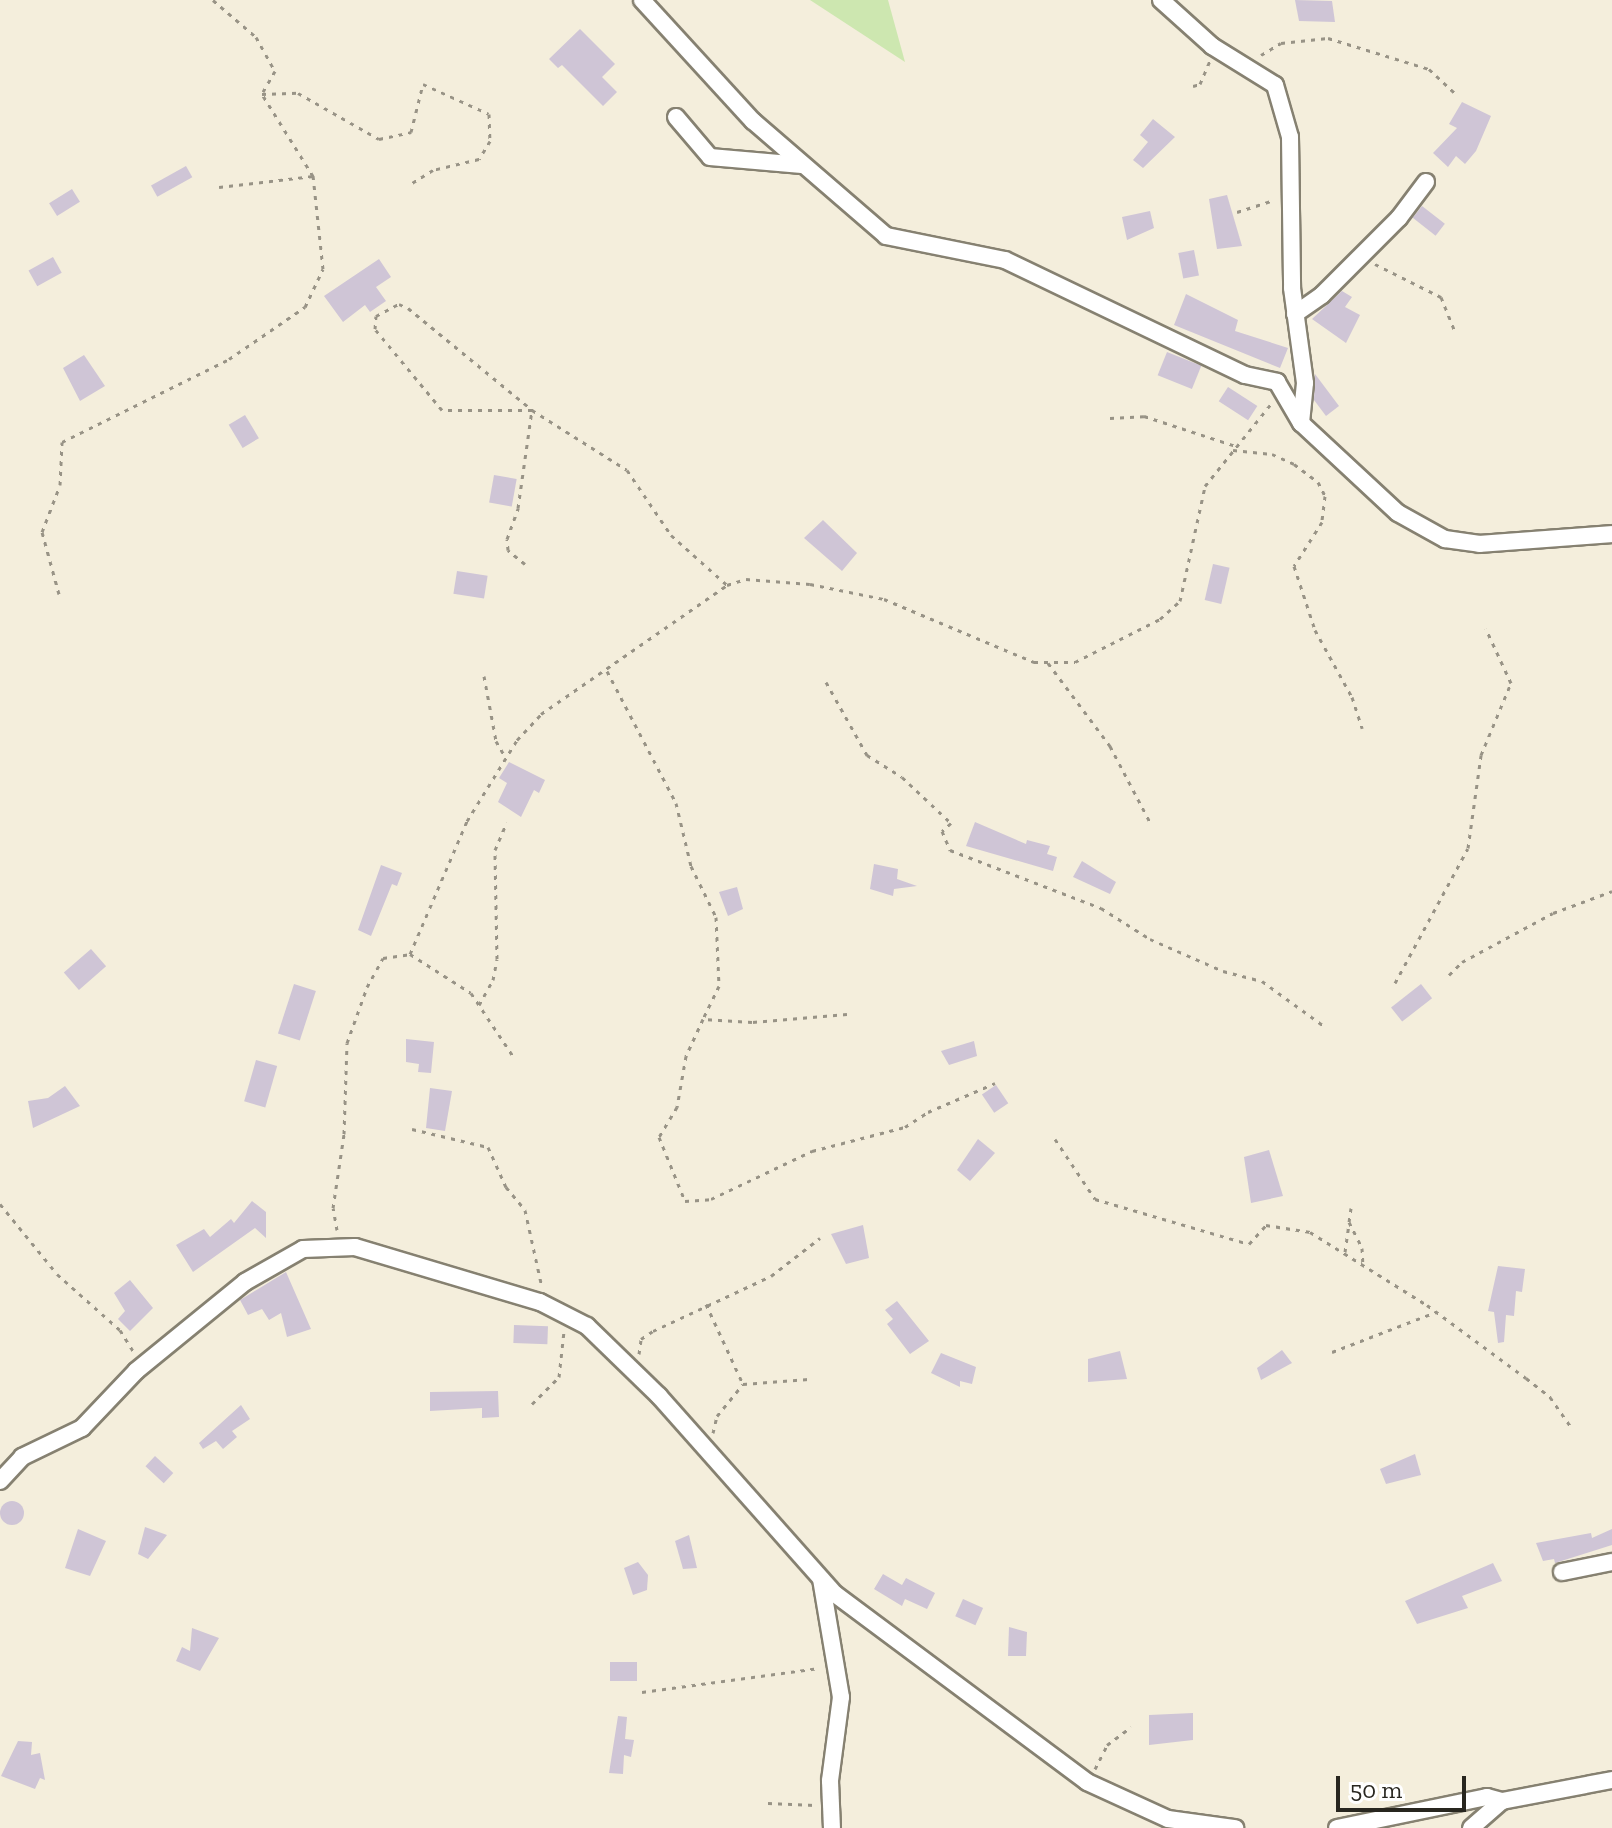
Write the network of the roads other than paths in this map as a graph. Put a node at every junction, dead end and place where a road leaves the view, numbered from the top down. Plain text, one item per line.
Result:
1 (642, 0) edge
2 (1161, 0) edge
3 (676, 117) dead end
4 (802, 165) junction
5 (1426, 182) dead end
6 (1295, 314) junction
7 (1301, 423) junction
8 (1612, 534) edge
9 (0, 1481) edge
10 (1612, 1562) edge
11 (1562, 1572) dead end
12 (821, 1579) junction
13 (1612, 1780) edge
14 (1502, 1801) junction
15 (832, 1828) edge
16 (1235, 1828) edge
17 (1337, 1828) edge
18 (1471, 1828) edge

1 - 4 street
2 - 6 street
3 - 4 street
4 - 7 street
5 - 6 street
6 - 7 street
7 - 8 street
9 - 12 street
10 - 11 street
12 - 15 street
12 - 16 street
13 - 14 street
14 - 17 street
14 - 18 street

